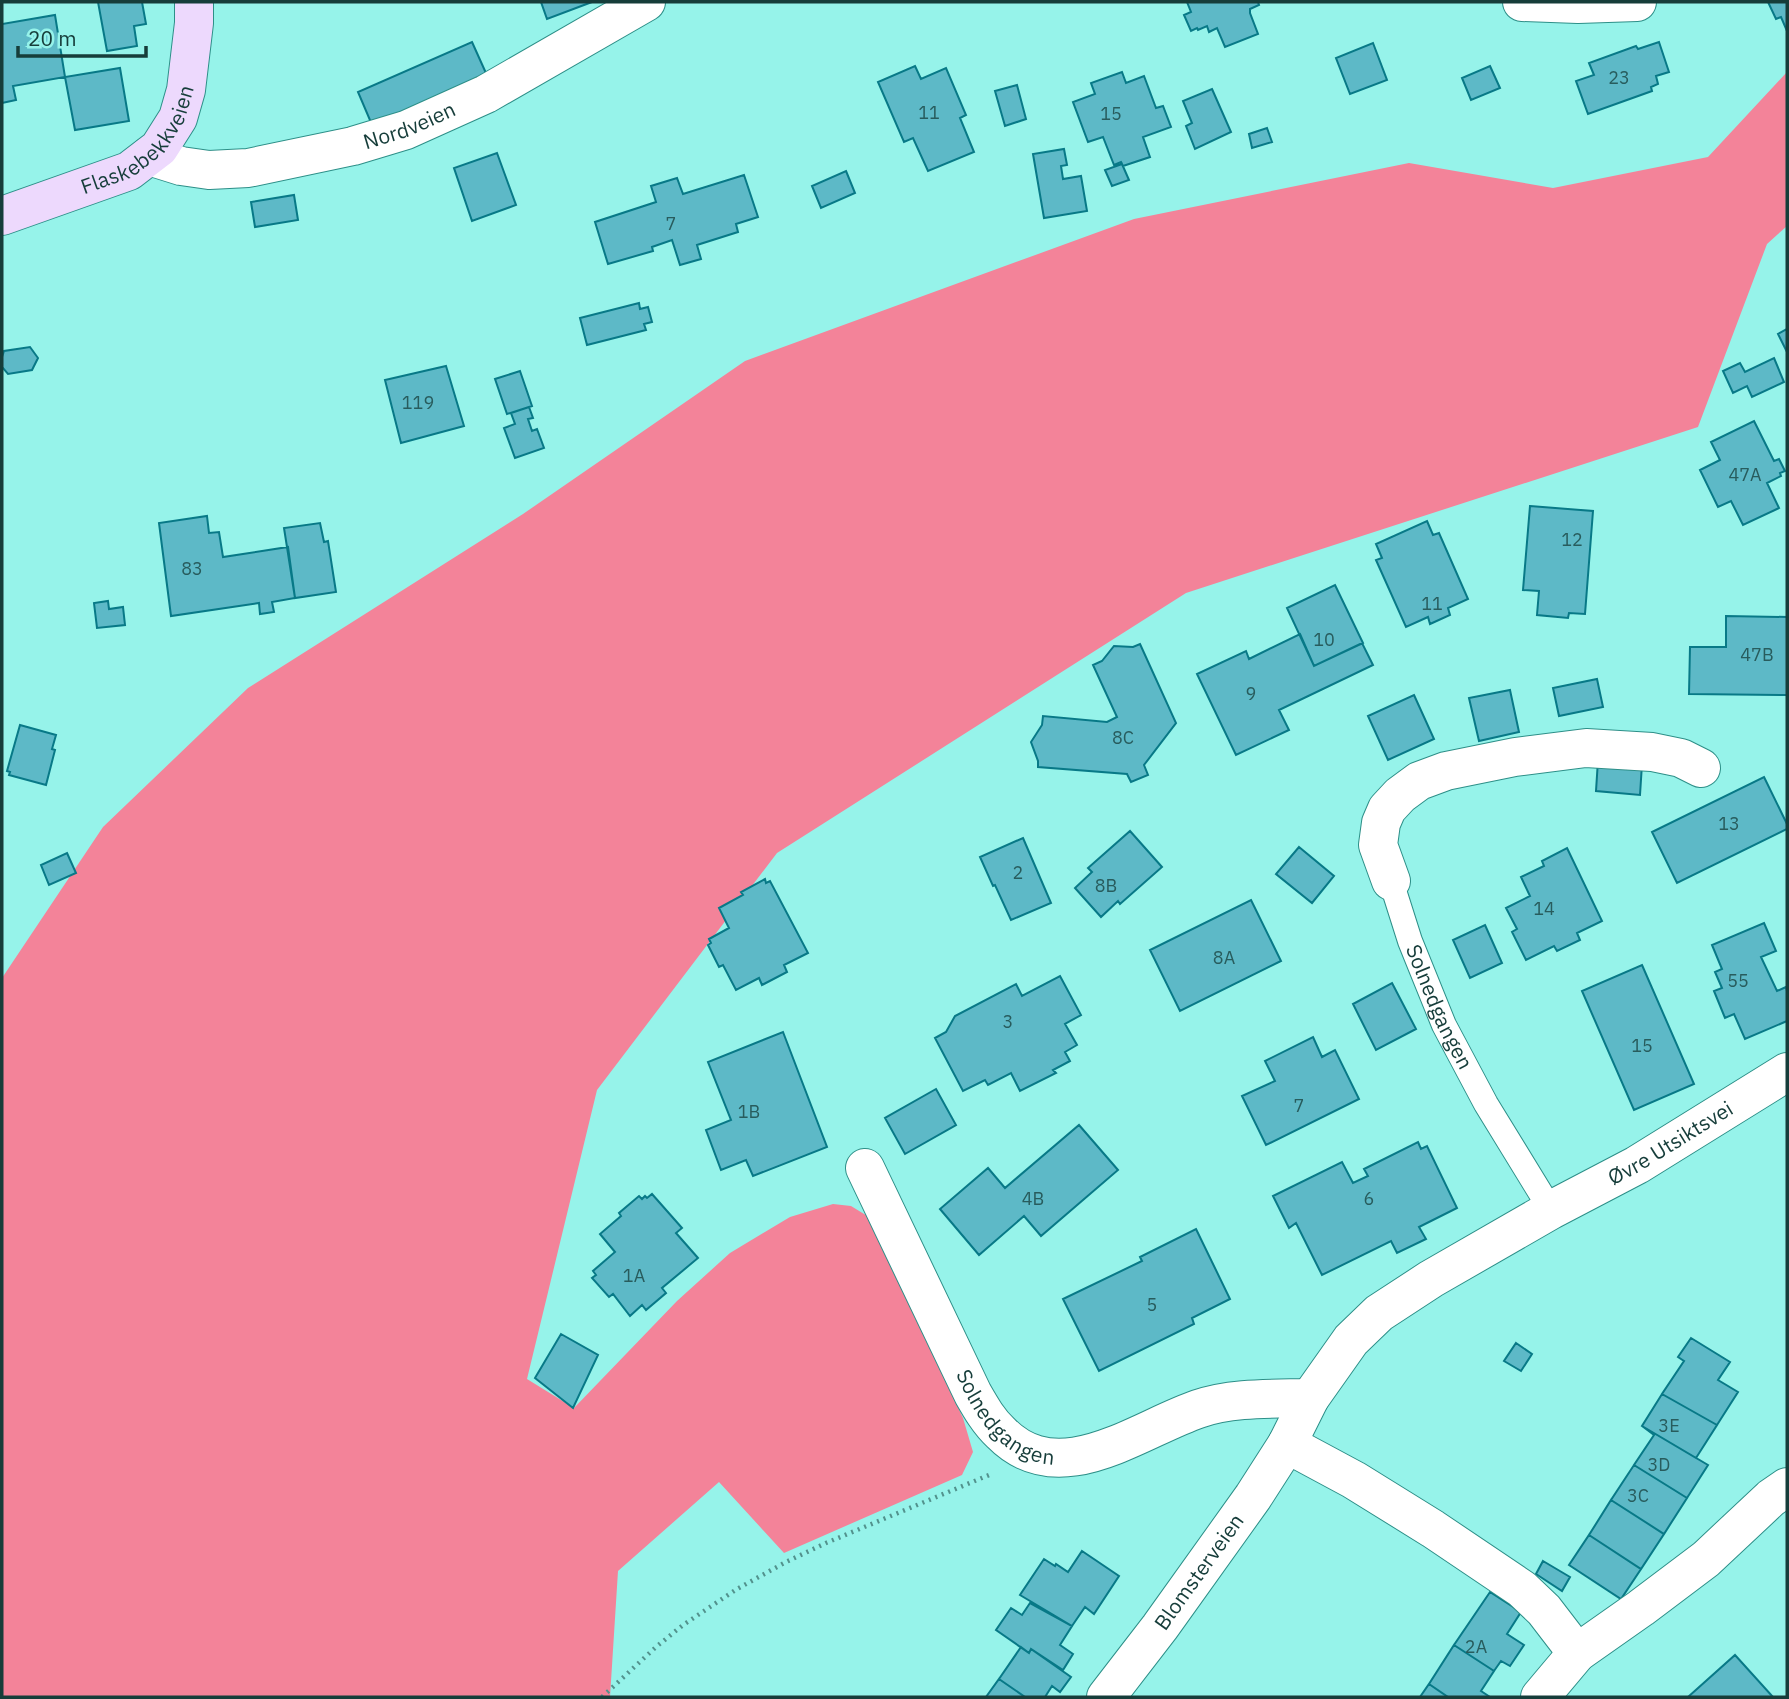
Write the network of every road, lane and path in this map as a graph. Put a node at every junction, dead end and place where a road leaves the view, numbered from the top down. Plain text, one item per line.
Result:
1 (194, 2) edge
2 (646, 2) edge
3 (1522, 2) edge
4 (1637, 2) edge
5 (149, 156) junction
6 (2, 216) edge
7 (1701, 768) dead end
8 (1391, 881) joint
9 (1787, 1072) edge
10 (865, 1168) dead end
11 (1551, 1210) junction
12 (1310, 1398) junction
13 (1287, 1444) junction
14 (1024, 1451) junction
15 (1787, 1487) edge
16 (1577, 1653) junction
17 (603, 1697) edge
18 (1106, 1697) edge
19 (1540, 1697) edge

1 - 5 main road, Flaskebekkveien
2 - 5 street, Nordveien
3 - 4 street
5 - 6 main road, Flaskebekkveien
7 - 8 street, Solnedgangen
8 - 11 lane, Solnedgangen
9 - 11 street, Øvre Utsiktsvei
10 - 14 street, Solnedgangen
11 - 12 street
12 - 13 street
12 - 14 street, Solnedgangen
13 - 16 street
13 - 18 street, Blomsterveien
14 - 17 path
15 - 16 street
16 - 19 street

